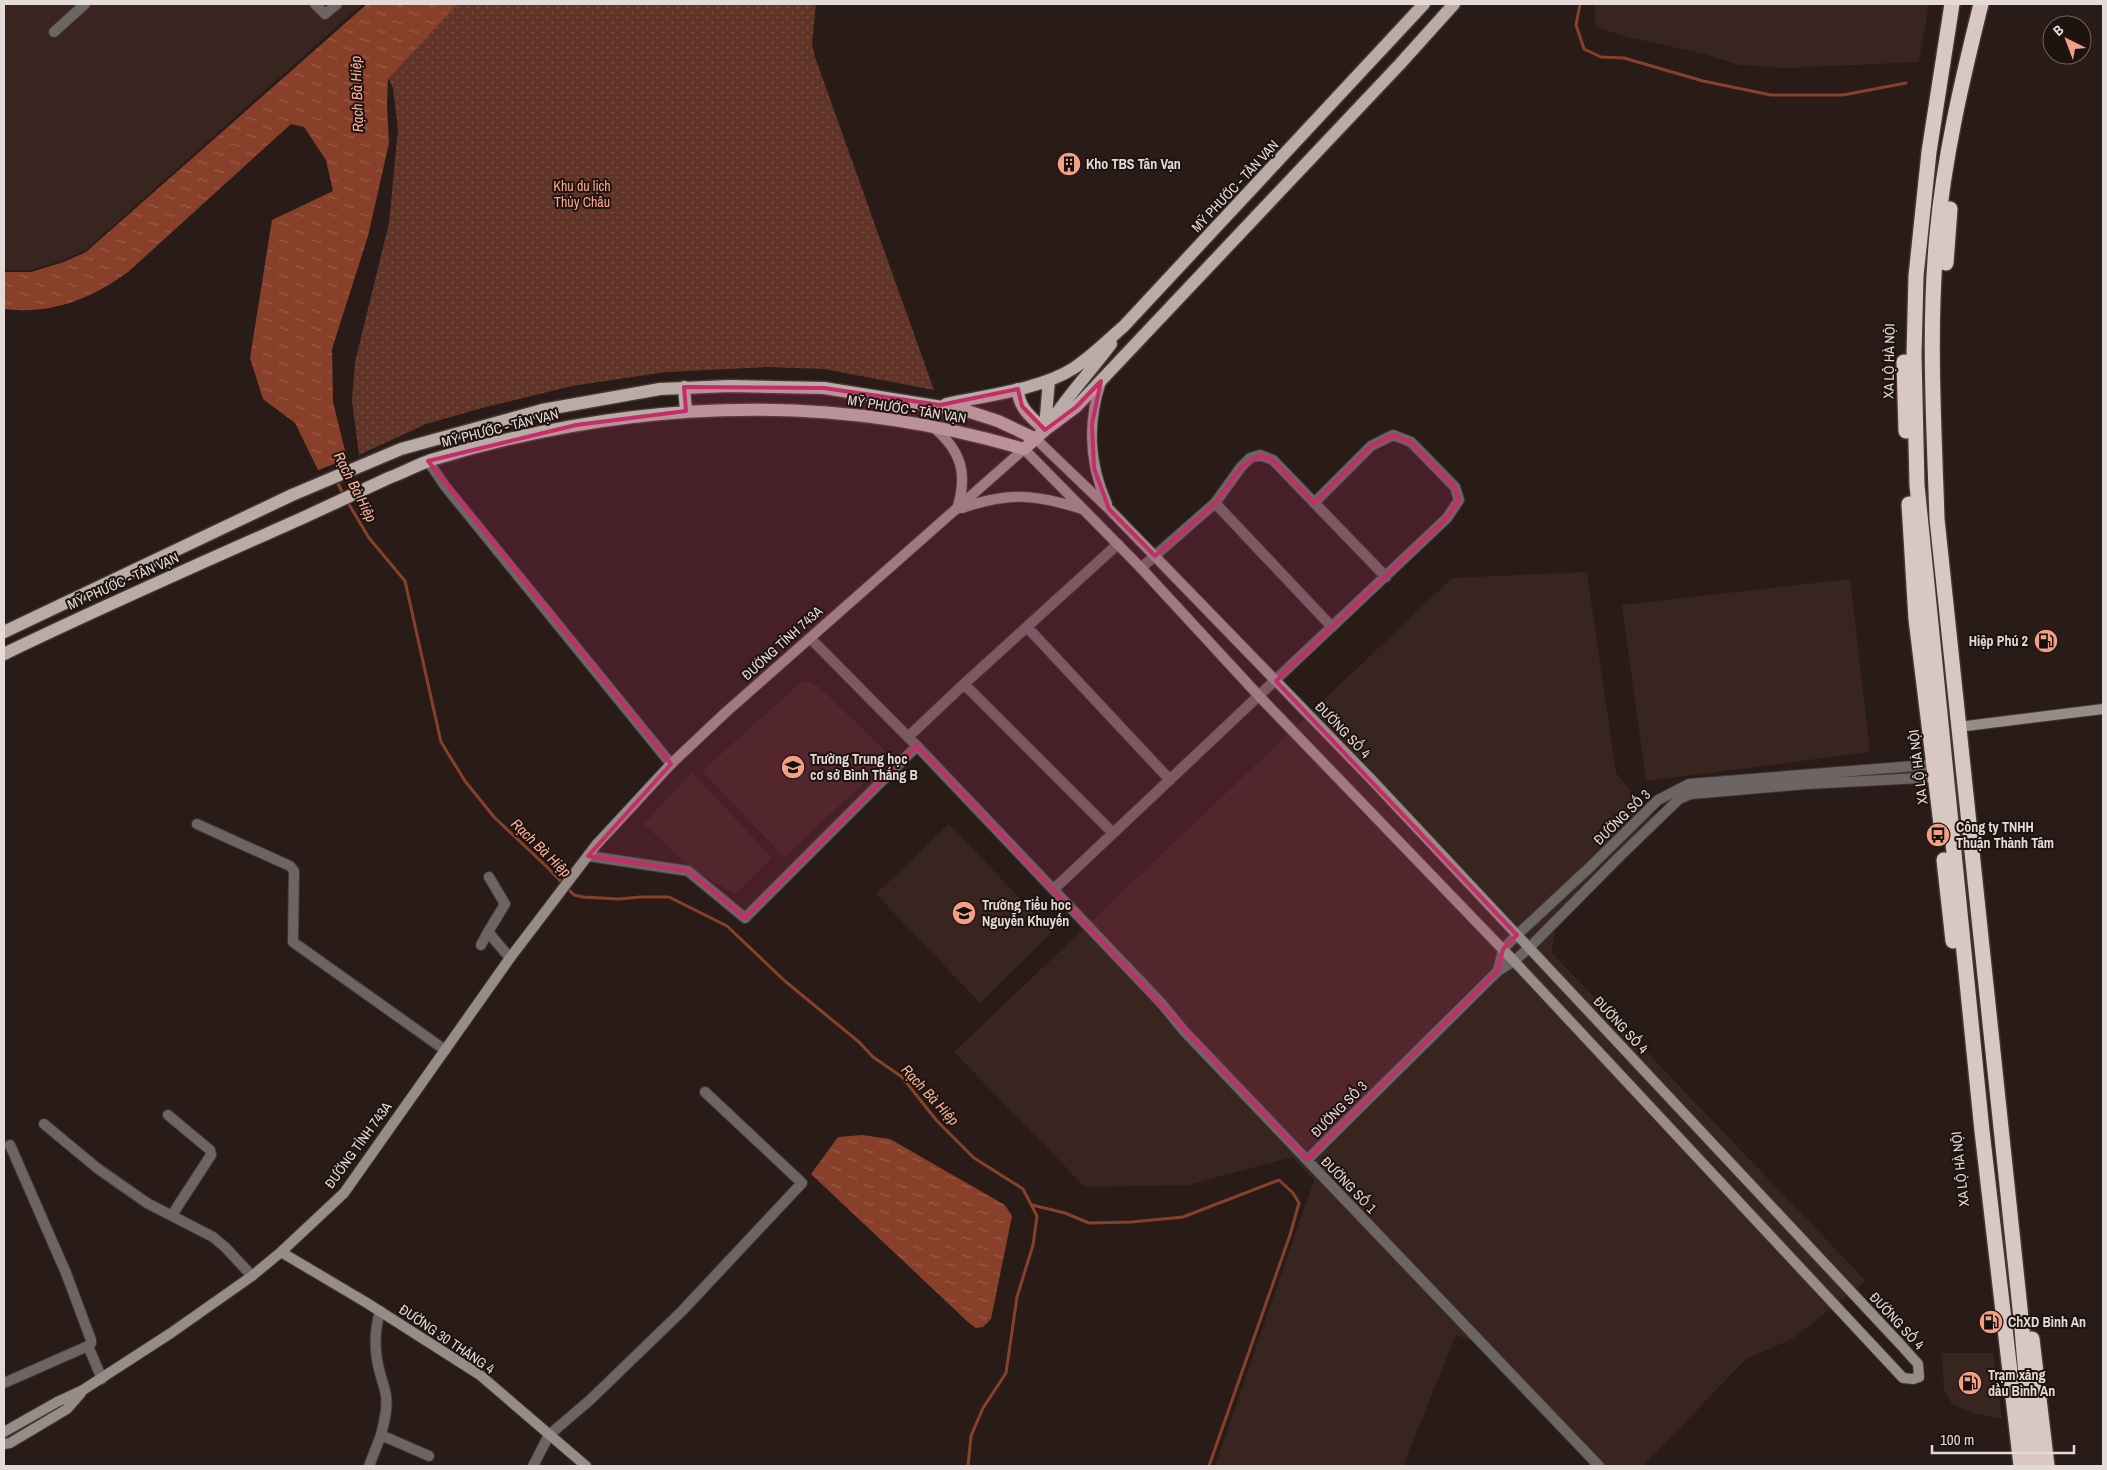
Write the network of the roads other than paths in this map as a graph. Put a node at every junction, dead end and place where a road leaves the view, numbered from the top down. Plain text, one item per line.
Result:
1 (85, 4) edge
2 (315, 4) edge
3 (337, 4) edge
4 (1424, 4) edge
5 (1454, 4) edge
6 (1952, 4) edge
7 (1981, 4) edge
8 (1991, 4) edge
9 (1976, 25) junction
10 (54, 32) dead end
11 (1124, 326) junction
12 (1049, 380) junction
13 (1101, 381) junction
14 (684, 387) junction
15 (1018, 389) junction
16 (940, 406) junction
17 (686, 411) junction
18 (932, 427) junction
19 (1041, 435) junction
20 (1024, 450) junction
21 (428, 461) junction
22 (1215, 503) junction
23 (1314, 503) junction
24 (1110, 509) junction
25 (957, 510) junction
26 (1086, 511) junction
27 (1118, 544) junction
28 (1155, 556) junction
29 (1141, 568) junction
30 (1386, 577) junction
31 (1027, 627) junction
32 (1332, 627) junction
33 (4, 632) edge
34 (810, 638) junction
35 (4, 654) edge
36 (1276, 681) junction
37 (964, 684) junction
38 (1260, 696) junction
39 (2103, 709) edge
40 (1962, 727) junction
41 (908, 737) junction
42 (917, 746) junction
43 (672, 764) junction
44 (1941, 771) junction
45 (1170, 780) junction
46 (1676, 795) junction
47 (197, 824) dead end
48 (1113, 833) junction
49 (588, 856) junction
50 (489, 877) dead end
51 (1054, 890) junction
52 (488, 932) junction
53 (1517, 935) junction
54 (481, 945) dead end
55 (1529, 948) junction
56 (1502, 949) junction
57 (510, 958) junction
58 (1514, 960) junction
59 (1498, 971) junction
60 (445, 1050) junction
61 (705, 1092) dead end
62 (168, 1115) dead end
63 (44, 1124) dead end
64 (10, 1145) dead end
65 (1307, 1160) junction
66 (172, 1215) junction
67 (281, 1252) junction
68 (252, 1276) junction
69 (380, 1311) junction
70 (88, 1346) junction
71 (2029, 1362) junction
72 (102, 1379) junction
73 (4, 1383) edge
74 (83, 1390) junction
75 (4, 1432) edge
76 (381, 1434) junction
77 (549, 1435) junction
78 (4, 1444) edge
79 (429, 1456) dead end
80 (580, 1464) edge
81 (369, 1466) edge
82 (533, 1466) edge
83 (1598, 1466) edge
84 (2011, 1466) edge
85 (2021, 1466) edge
86 (2034, 1466) edge
87 (2047, 1466) edge

1 - 10 street
2 - 3 street
4 - 11 main road, MỸ PHƯỚC - TÂN VẠN
5 - 13 main road
6 - 44 highway, XA LỘ HÀ NỘI
7 - 9 highway
8 - 9 highway
9 - 40 highway
11 - 12 main road, MỸ PHƯỚC - TÂN VẠN
11 - 19 main road
12 - 15 main road, MỸ PHƯỚC - TÂN VẠN
12 - 19 main road
13 - 19 main road
13 - 24 street
14 - 16 main road, MỸ PHƯỚC - TÂN VẠN
14 - 17 main road
14 - 33 main road, MỸ PHƯỚC - TÂN VẠN
15 - 16 main road, MỸ PHƯỚC - TÂN VẠN
15 - 19 main road
16 - 19 main road, MỸ PHƯỚC - TÂN VẠN
17 - 18 main road, MỸ PHƯỚC - TÂN VẠN
17 - 21 main road, MỸ PHƯỚC - TÂN VẠN
18 - 20 main road, MỸ PHƯỚC - TÂN VẠN
18 - 25 street
19 - 20 main road
19 - 24 street, ĐƯỜNG SỐ 4
20 - 25 street, ĐƯỜNG TỈNH 743A
20 - 26 street, ĐƯỜNG SỐ 4
21 - 35 main road, MỸ PHƯỚC - TÂN VẠN
21 - 43 street
22 - 23 street
22 - 28 street
22 - 32 street
23 - 30 street
23 - 30 street
24 - 28 street, ĐƯỜNG SỐ 4
25 - 26 street
25 - 34 street, ĐƯỜNG TỈNH 743A
26 - 27 street, ĐƯỜNG SỐ 4
27 - 29 street, ĐƯỜNG SỐ 4
27 - 31 street
28 - 29 street
28 - 36 street, ĐƯỜNG SỐ 4
29 - 38 street, ĐƯỜNG SỐ 4
30 - 32 street
31 - 37 street
31 - 45 street
32 - 36 street
34 - 41 street, ĐƯỜNG SỐ 1
34 - 43 street, ĐƯỜNG TỈNH 743A
36 - 38 street
36 - 53 street, ĐƯỜNG SỐ 4
37 - 41 street
37 - 48 street
38 - 45 street
38 - 56 street, ĐƯỜNG SỐ 4
39 - 40 street
40 - 71 highway
41 - 42 street, ĐƯỜNG SỐ 1
42 - 49 street
42 - 51 street, ĐƯỜNG SỐ 1
43 - 49 street, ĐƯỜNG TỈNH 743A
44 - 46 street, ĐƯỜNG SỐ 3
44 - 84 highway, XA LỘ HÀ NỘI
44 - 85 highway, XA LỘ HÀ NỘI
45 - 48 street
46 - 53 street, ĐƯỜNG SỐ 3
46 - 55 street, ĐƯỜNG SỐ 3
47 - 60 street
48 - 51 street
49 - 57 street, ĐƯỜNG TỈNH 743A
50 - 52 street
51 - 65 street, ĐƯỜNG SỐ 1
52 - 54 street
52 - 57 street
53 - 55 street, ĐƯỜNG SỐ 4
53 - 56 street, ĐƯỜNG SỐ 3
55 - 58 street, ĐƯỜNG SỐ 3
55 - 58 street, ĐƯỜNG SỐ 4
56 - 58 street, ĐƯỜNG SỐ 4
56 - 59 street
57 - 60 street, ĐƯỜNG TỈNH 743A
58 - 59 street, ĐƯỜNG SỐ 3
59 - 65 street, ĐƯỜNG SỐ 3
60 - 67 street, ĐƯỜNG TỈNH 743A
61 - 77 street
62 - 66 street
63 - 66 street
64 - 70 street
65 - 83 street, ĐƯỜNG SỐ 1
66 - 68 street
67 - 68 street, ĐƯỜNG TỈNH 743A
67 - 69 street, ĐƯỜNG 30 THÁNG 4
68 - 72 street, ĐƯỜNG TỈNH 743A
69 - 76 street
69 - 77 street, ĐƯỜNG 30 THÁNG 4
70 - 72 street
70 - 73 street
71 - 86 highway
71 - 87 highway
72 - 74 street, ĐƯỜNG TỈNH 743A
74 - 75 street, ĐƯỜNG TỈNH 743A
74 - 78 street, ĐƯỜNG TỈNH 743A
76 - 79 street
76 - 81 street
77 - 80 street, ĐƯỜNG 30 THÁNG 4
77 - 82 street

